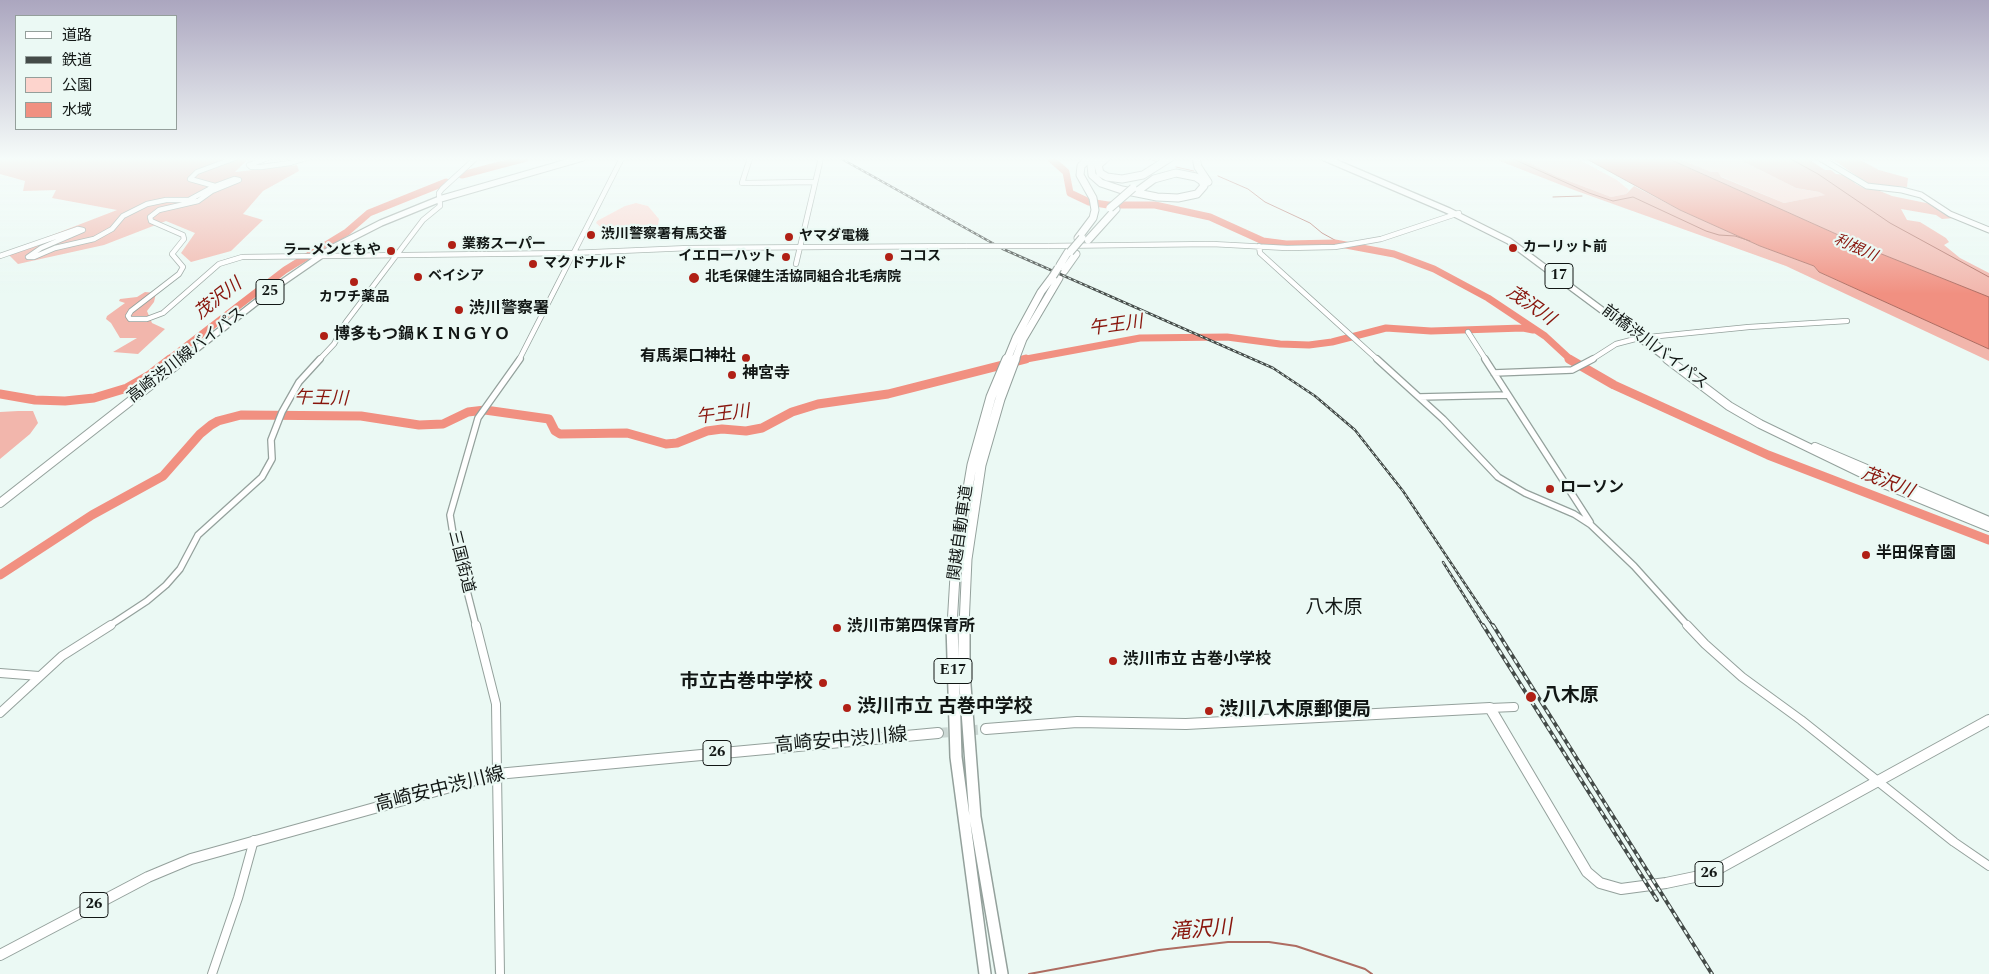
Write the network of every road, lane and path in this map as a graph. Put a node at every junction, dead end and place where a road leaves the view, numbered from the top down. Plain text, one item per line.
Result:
1 (150, 203) edge
2 (187, 203) edge
3 (426, 203) edge
4 (427, 203) edge
5 (440, 203) edge
6 (598, 203) edge
7 (810, 203) edge
8 (1094, 203) edge
9 (1120, 203) edge
10 (1432, 203) edge
11 (1433, 203) edge
12 (1934, 203) edge
13 (1114, 209) junction
14 (1457, 214) junction
15 (1989, 230) edge
16 (1083, 239) junction
17 (1259, 246) junction
18 (800, 248) junction
19 (572, 253) junction
20 (0, 256) edge
21 (397, 256) junction
22 (308, 257) junction
23 (318, 257) junction
24 (796, 264) dead end
25 (1056, 277) junction
26 (1847, 321) dead end
27 (1468, 332) dead end
28 (1648, 337) junction
29 (1639, 338) junction
30 (1016, 356) joint
31 (1005, 372) junction
32 (1494, 373) junction
33 (1508, 395) junction
34 (1419, 397) junction
35 (1770, 428) junction
36 (0, 497) edge
37 (0, 502) edge
38 (1989, 521) edge
39 (1591, 524) junction
40 (1989, 527) edge
41 (1989, 531) edge
42 (0, 673) edge
43 (38, 676) junction
44 (1514, 707) dead end
45 (1490, 708) junction
46 (0, 713) edge
47 (1989, 720) edge
48 (986, 729) tunnel mouth
49 (938, 733) tunnel mouth
50 (497, 774) junction
51 (1878, 780) junction
52 (254, 840) junction
53 (1989, 866) edge
54 (0, 955) edge
55 (1001, 969) edge
56 (212, 974) edge
57 (500, 974) edge
58 (985, 974) edge

1 - 20 street
2 - 22 street
3 - 22 main road, 高崎渋川線バイパス / 25
4 - 23 main road, 高崎渋川線バイパス / 25
5 - 21 street
6 - 19 street, 三国街道
7 - 18 street
8 - 16 highway
9 - 13 highway
10 - 14 main road, 前橋渋川バイパス / 17
11 - 14 main road, 前橋渋川バイパス / 17
12 - 15 main road
13 - 16 highway, 関越自動車道 / E17
13 - 16 highway, 関越自動車道 / E17
14 - 17 street
14 - 28 main road, 前橋渋川バイパス / 17
14 - 29 main road, 前橋渋川バイパス / 17
16 - 25 highway, 関越自動車道 / E17
17 - 18 street, bridge
17 - 34 street
18 - 19 street
18 - 24 street
19 - 21 street
19 - 50 street, 三国街道
21 - 23 street
21 - 43 street
22 - 23 street
22 - 36 main road, 高崎渋川線バイパス / 25
23 - 37 main road, 高崎渋川線バイパス / 25
25 - 30 highway, 関越自動車道 / E17
25 - 31 highway, 関越自動車道 / E17
26 - 28 street
27 - 32 street
28 - 29 street
28 - 35 main road, 前橋渋川バイパス / 17
29 - 32 street
29 - 35 main road, 前橋渋川バイパス / 17
30 - 31 highway, 関越自動車道 / E17
31 - 55 highway, 関越自動車道 / E17
31 - 58 highway, 関越自動車道 / E17
32 - 33 street
33 - 34 street
33 - 39 street
34 - 39 street
35 - 38 main road, 17
35 - 40 main road, 前橋渋川バイパス / 17
35 - 41 main road, 17
39 - 51 street
42 - 43 street
43 - 46 street
44 - 45 street
45 - 48 main road
45 - 51 main road, 26
47 - 51 main road, 26
49 - 50 main road, 高崎安中渋川線 / 26
50 - 52 main road, 高崎安中渋川線 / 26
50 - 57 street, 三国街道
51 - 53 street
52 - 54 main road, 高崎安中渋川線 / 26
52 - 56 street

